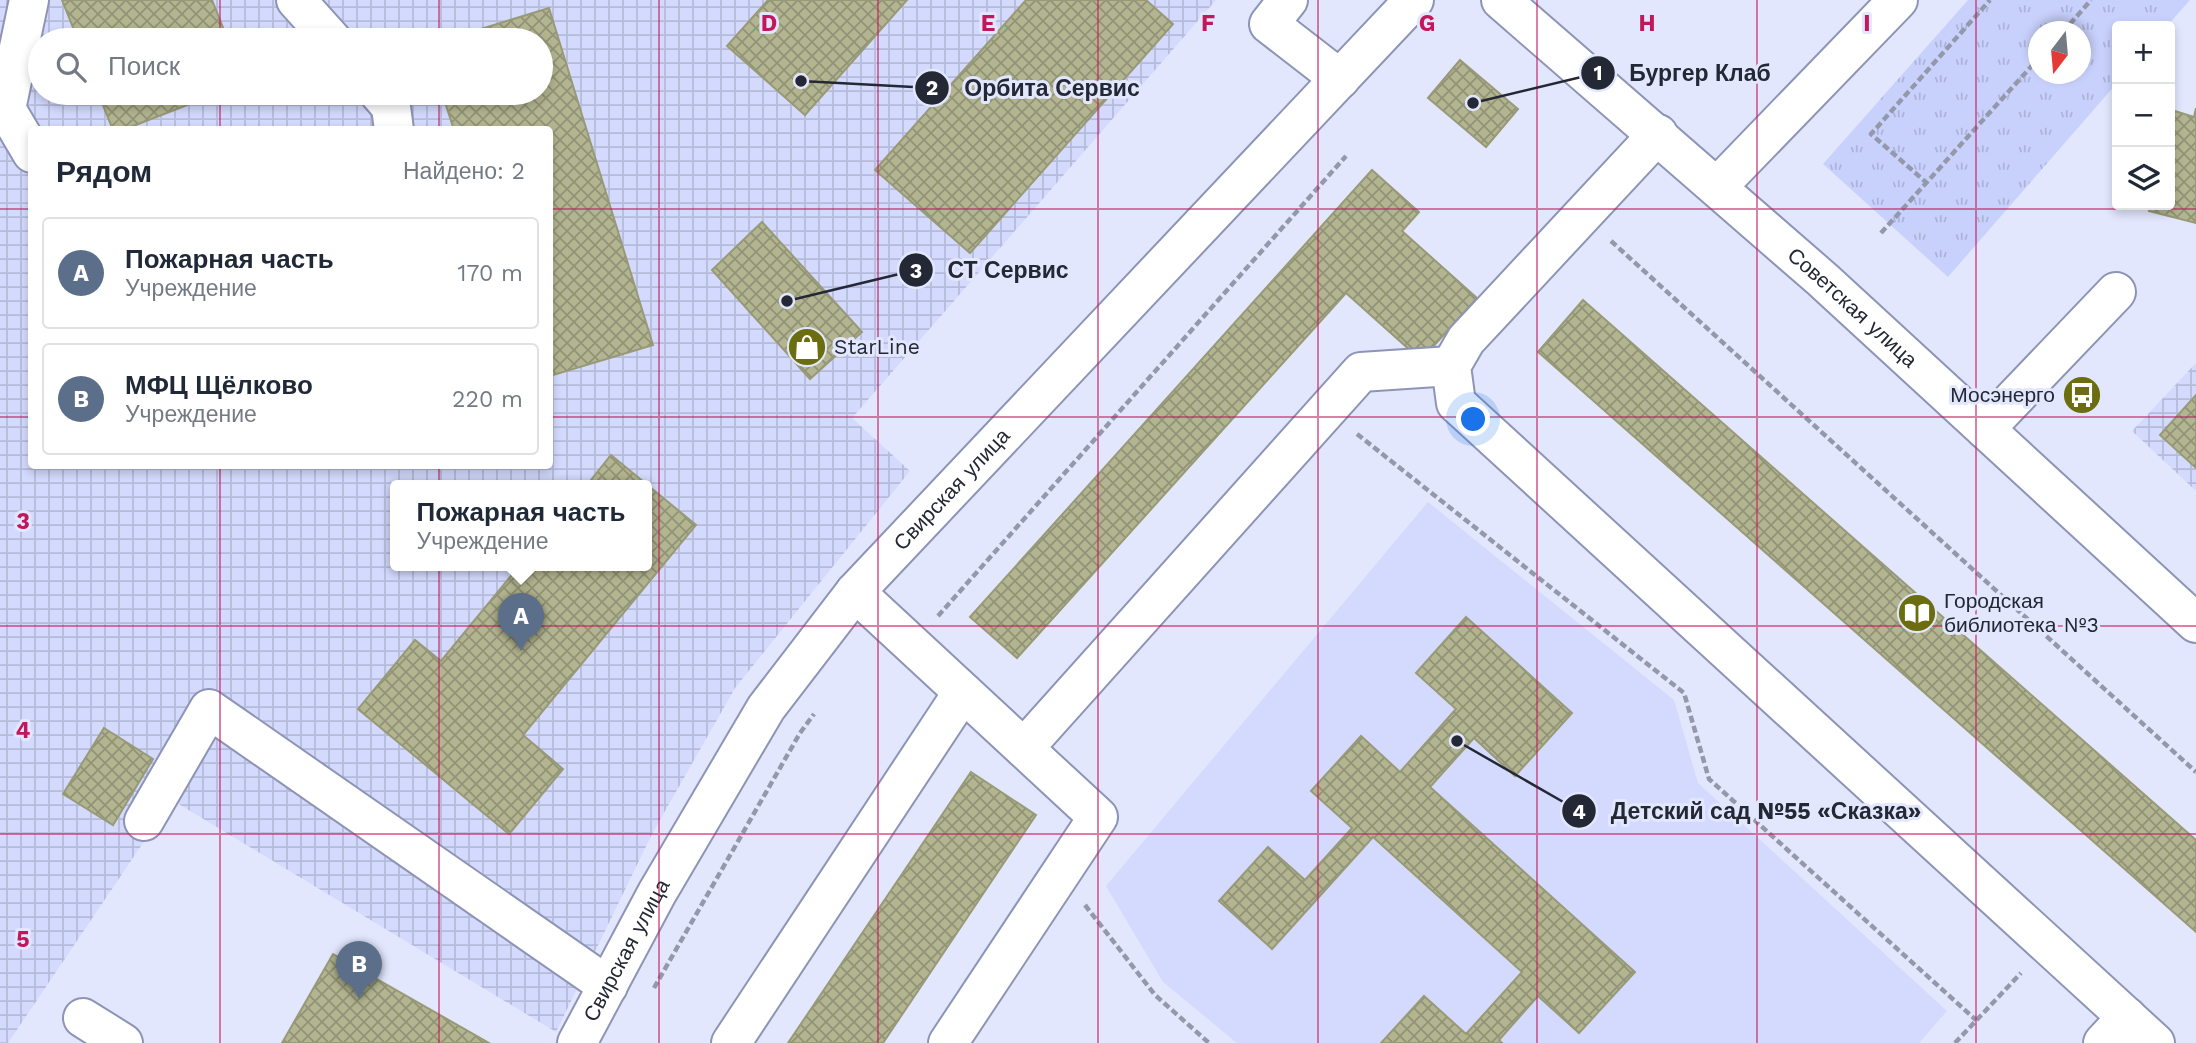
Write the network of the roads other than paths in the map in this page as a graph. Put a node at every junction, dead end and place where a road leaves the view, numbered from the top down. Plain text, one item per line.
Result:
1 (29, 0) edge
2 (296, 0) edge
3 (1288, 0) edge
4 (1415, 0) edge
5 (1501, 0) edge
6 (1898, 0) edge
7 (321, 28) edge
8 (1340, 79) junction
9 (389, 105) edge
10 (393, 126) edge
11 (1658, 134) junction
12 (28, 146) edge
13 (1717, 187) junction
14 (2116, 292) dead end
15 (1451, 366) junction
16 (1985, 429) junction
17 (855, 592) junction
18 (2196, 623) edge
19 (963, 692) junction
20 (1024, 748) junction
21 (144, 821) dead end
22 (608, 986) junction
23 (83, 1018) dead end
24 (2115, 1030) edge
25 (123, 1043) edge
26 (577, 1043) edge
27 (731, 1043) edge
28 (948, 1043) edge
29 (2155, 1043) edge

1 - 12 street
2 - 7 street
3 - 8 street
4 - 8 street, Свирская улица
5 - 11 street, Советская улица
6 - 13 street
8 - 17 street, Свирская улица
9 - 10 street
11 - 13 street, Советская улица
11 - 15 street
13 - 16 street, Советская улица
14 - 16 street
15 - 20 street
15 - 24 street
16 - 18 street, Советская улица
17 - 19 street
17 - 22 street, Свирская улица
19 - 20 street
19 - 27 street
20 - 28 street
21 - 22 street
22 - 26 street, Свирская улица
23 - 25 street
24 - 29 street

